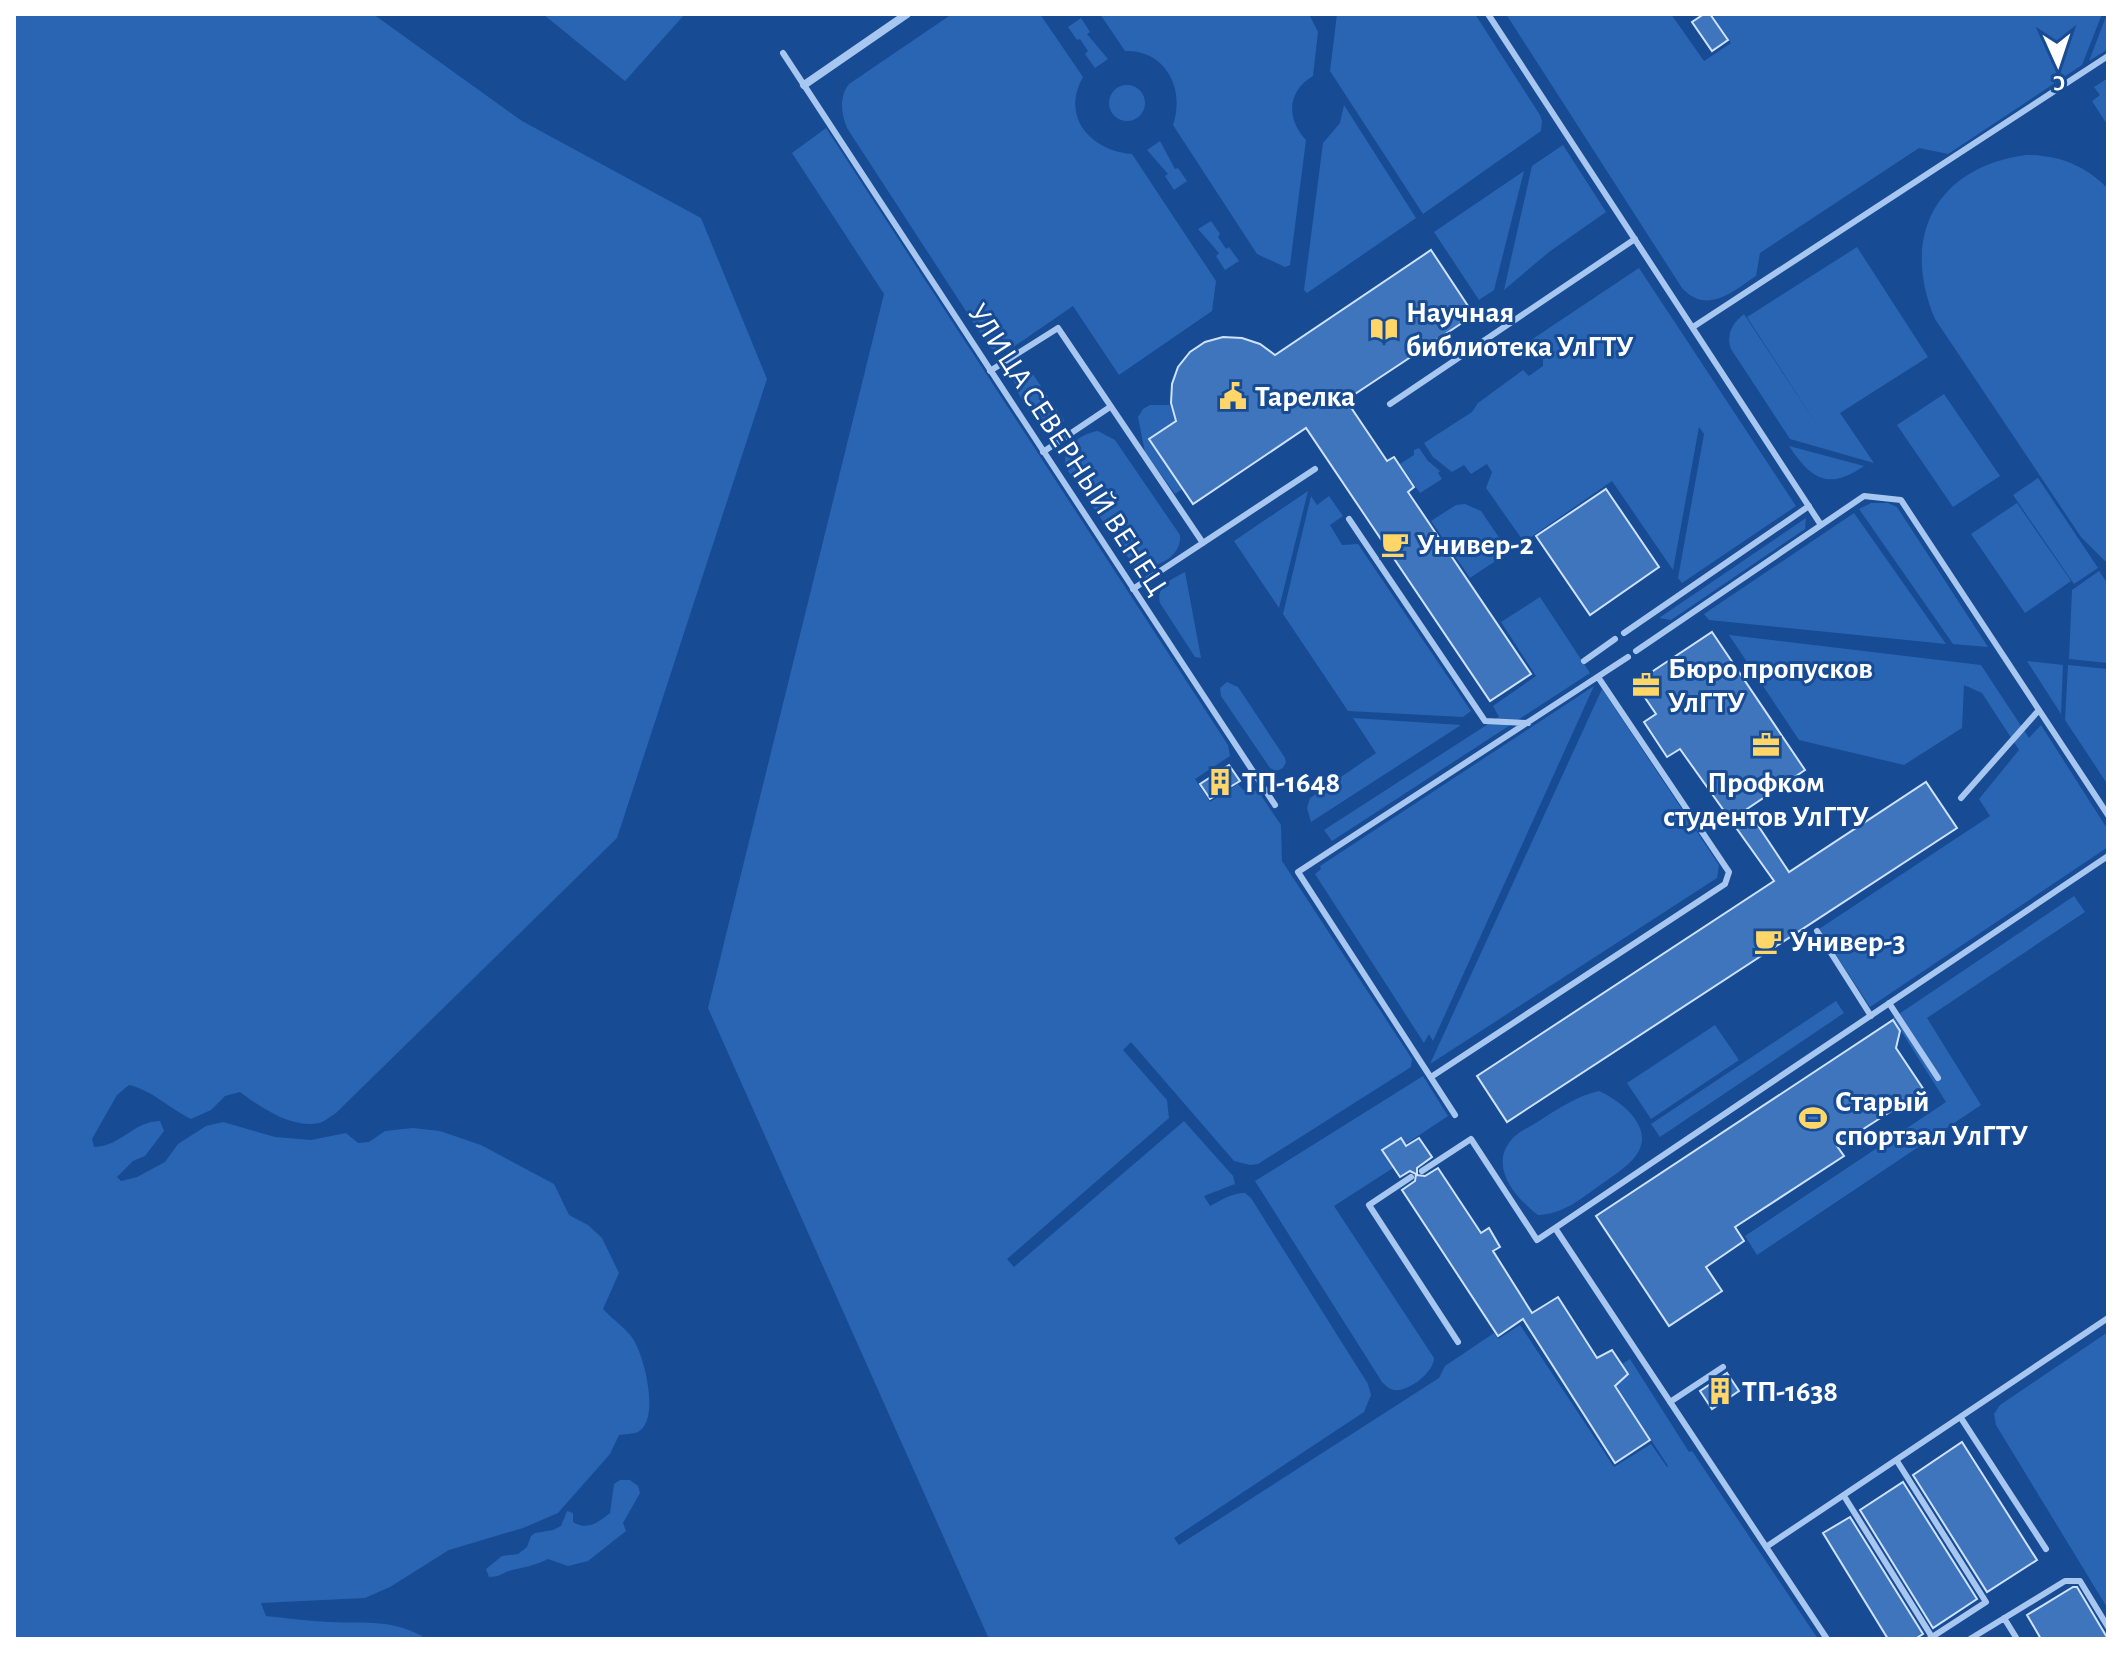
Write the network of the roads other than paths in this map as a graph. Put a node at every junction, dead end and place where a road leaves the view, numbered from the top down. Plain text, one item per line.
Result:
1 (907, 14) edge
2 (1488, 14) edge
3 (783, 53) dead end
4 (2108, 56) edge
5 (804, 85) junction
6 (1635, 239) junction
7 (1693, 327) junction
8 (990, 371) junction
9 (1390, 404) dead end
10 (1110, 407) junction
11 (1043, 452) junction
12 (1315, 469) dead end
13 (1809, 506) junction
14 (1349, 519) dead end
15 (1821, 525) junction
16 (1203, 543) junction
17 (1133, 589) junction
18 (1624, 633) dead end
19 (1615, 639) dead end
20 (1636, 651) dead end
21 (1628, 657) dead end
22 (1584, 661) dead end
23 (1598, 677) junction
24 (2039, 710) junction
25 (1528, 723) junction
26 (1961, 798) dead end
27 (1275, 805) dead end
28 (2108, 815) edge
29 (2108, 856) edge
30 (1817, 931) dead end
31 (1889, 1003) junction
32 (1871, 1016) junction
33 (1431, 1077) junction
34 (1938, 1078) dead end
35 (1455, 1115) dead end
36 (1422, 1171) dead end
37 (1411, 1177) dead end
38 (1555, 1228) junction
39 (2108, 1318) edge
40 (1458, 1342) dead end
41 (1723, 1367) dead end
42 (1670, 1402) junction
43 (1961, 1418) junction
44 (1897, 1461) junction
45 (1844, 1496) junction
46 (1766, 1547) junction
47 (2046, 1549) dead end
48 (2004, 1618) junction
49 (2108, 1627) edge
50 (1930, 1638) edge
51 (1827, 1639) edge
52 (1970, 1639) edge
53 (2017, 1639) edge

1 - 5 street
2 - 6 lane
3 - 5 lane, УЛИЦА СЕВЕРНЫЙ ВЕНЕЦ
4 - 7 lane
5 - 8 lane, УЛИЦА СЕВЕРНЫЙ ВЕНЕЦ
6 - 7 lane
6 - 9 lane
7 - 13 lane
8 - 10 lane
8 - 11 lane, УЛИЦА СЕВЕРНЫЙ ВЕНЕЦ
10 - 11 lane
10 - 16 lane
11 - 17 lane, УЛИЦА СЕВЕРНЫЙ ВЕНЕЦ
12 - 16 lane
13 - 15 lane
13 - 18 lane
14 - 25 lane
15 - 20 lane
15 - 24 lane
16 - 17 lane
17 - 27 lane, УЛИЦА СЕВЕРНЫЙ ВЕНЕЦ
19 - 22 lane
21 - 23 lane
23 - 25 lane
23 - 33 lane
24 - 26 lane
24 - 28 lane
25 - 33 lane
29 - 31 lane
30 - 32 lane
31 - 32 lane
31 - 34 lane
32 - 38 lane
33 - 35 lane
36 - 38 lane
37 - 40 lane
38 - 42 lane
39 - 43 lane
41 - 42 lane
42 - 46 lane
43 - 44 lane
43 - 47 lane
44 - 45 lane
44 - 50 lane
45 - 46 lane
45 - 50 lane
46 - 51 lane
48 - 49 lane
48 - 52 lane
48 - 53 lane

